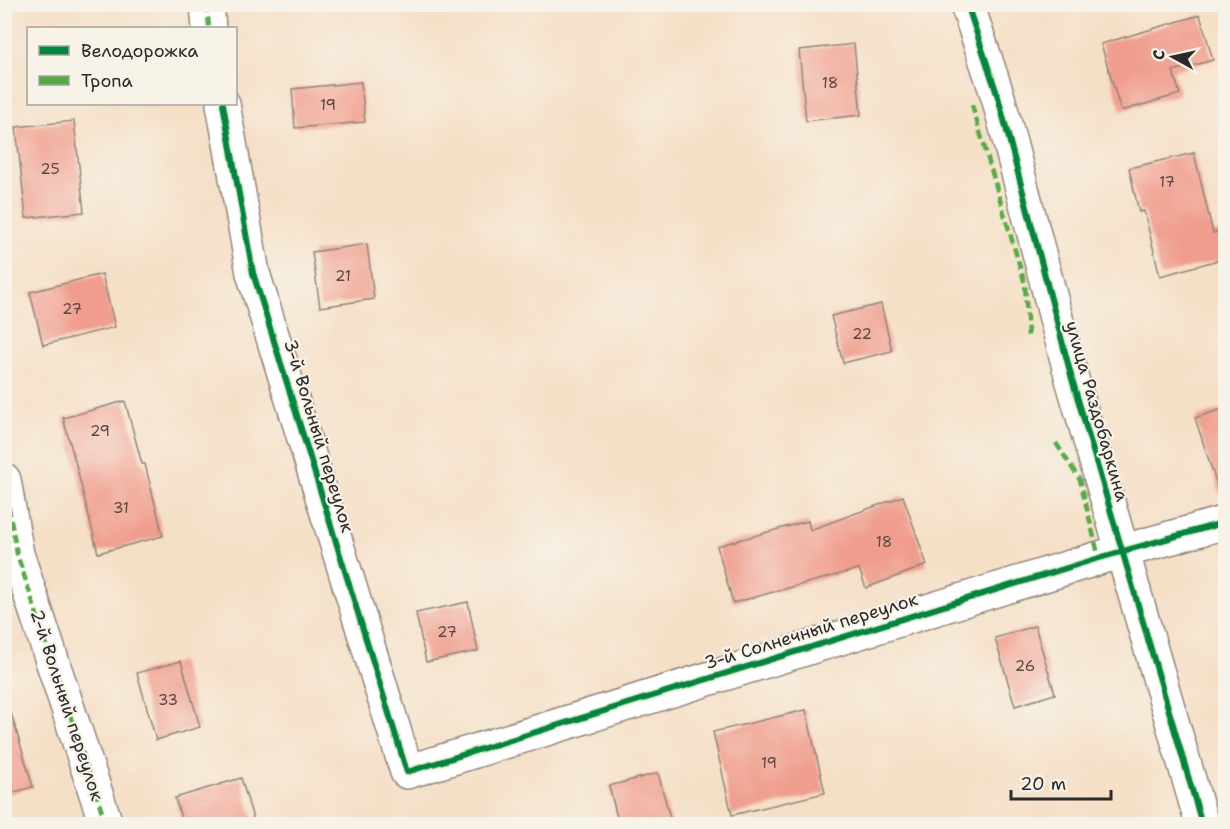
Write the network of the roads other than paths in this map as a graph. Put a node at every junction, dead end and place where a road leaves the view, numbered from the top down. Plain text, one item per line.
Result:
1 (207, 4) edge
2 (967, 4) edge
3 (209, 27) edge
4 (223, 105) edge
5 (4, 480) edge
6 (1226, 522) edge
7 (1121, 552) junction
8 (407, 772) joint
9 (106, 825) edge
10 (1202, 825) edge

1 - 3 street
2 - 7 street, улица Раздобаркина
4 - 8 street, 3-й Вольный переулок
5 - 9 street, 2-й Вольный переулок
6 - 7 street, 3-й Солнечный переулок
7 - 8 street, 3-й Солнечный переулок
7 - 10 street, улица Раздобаркина

